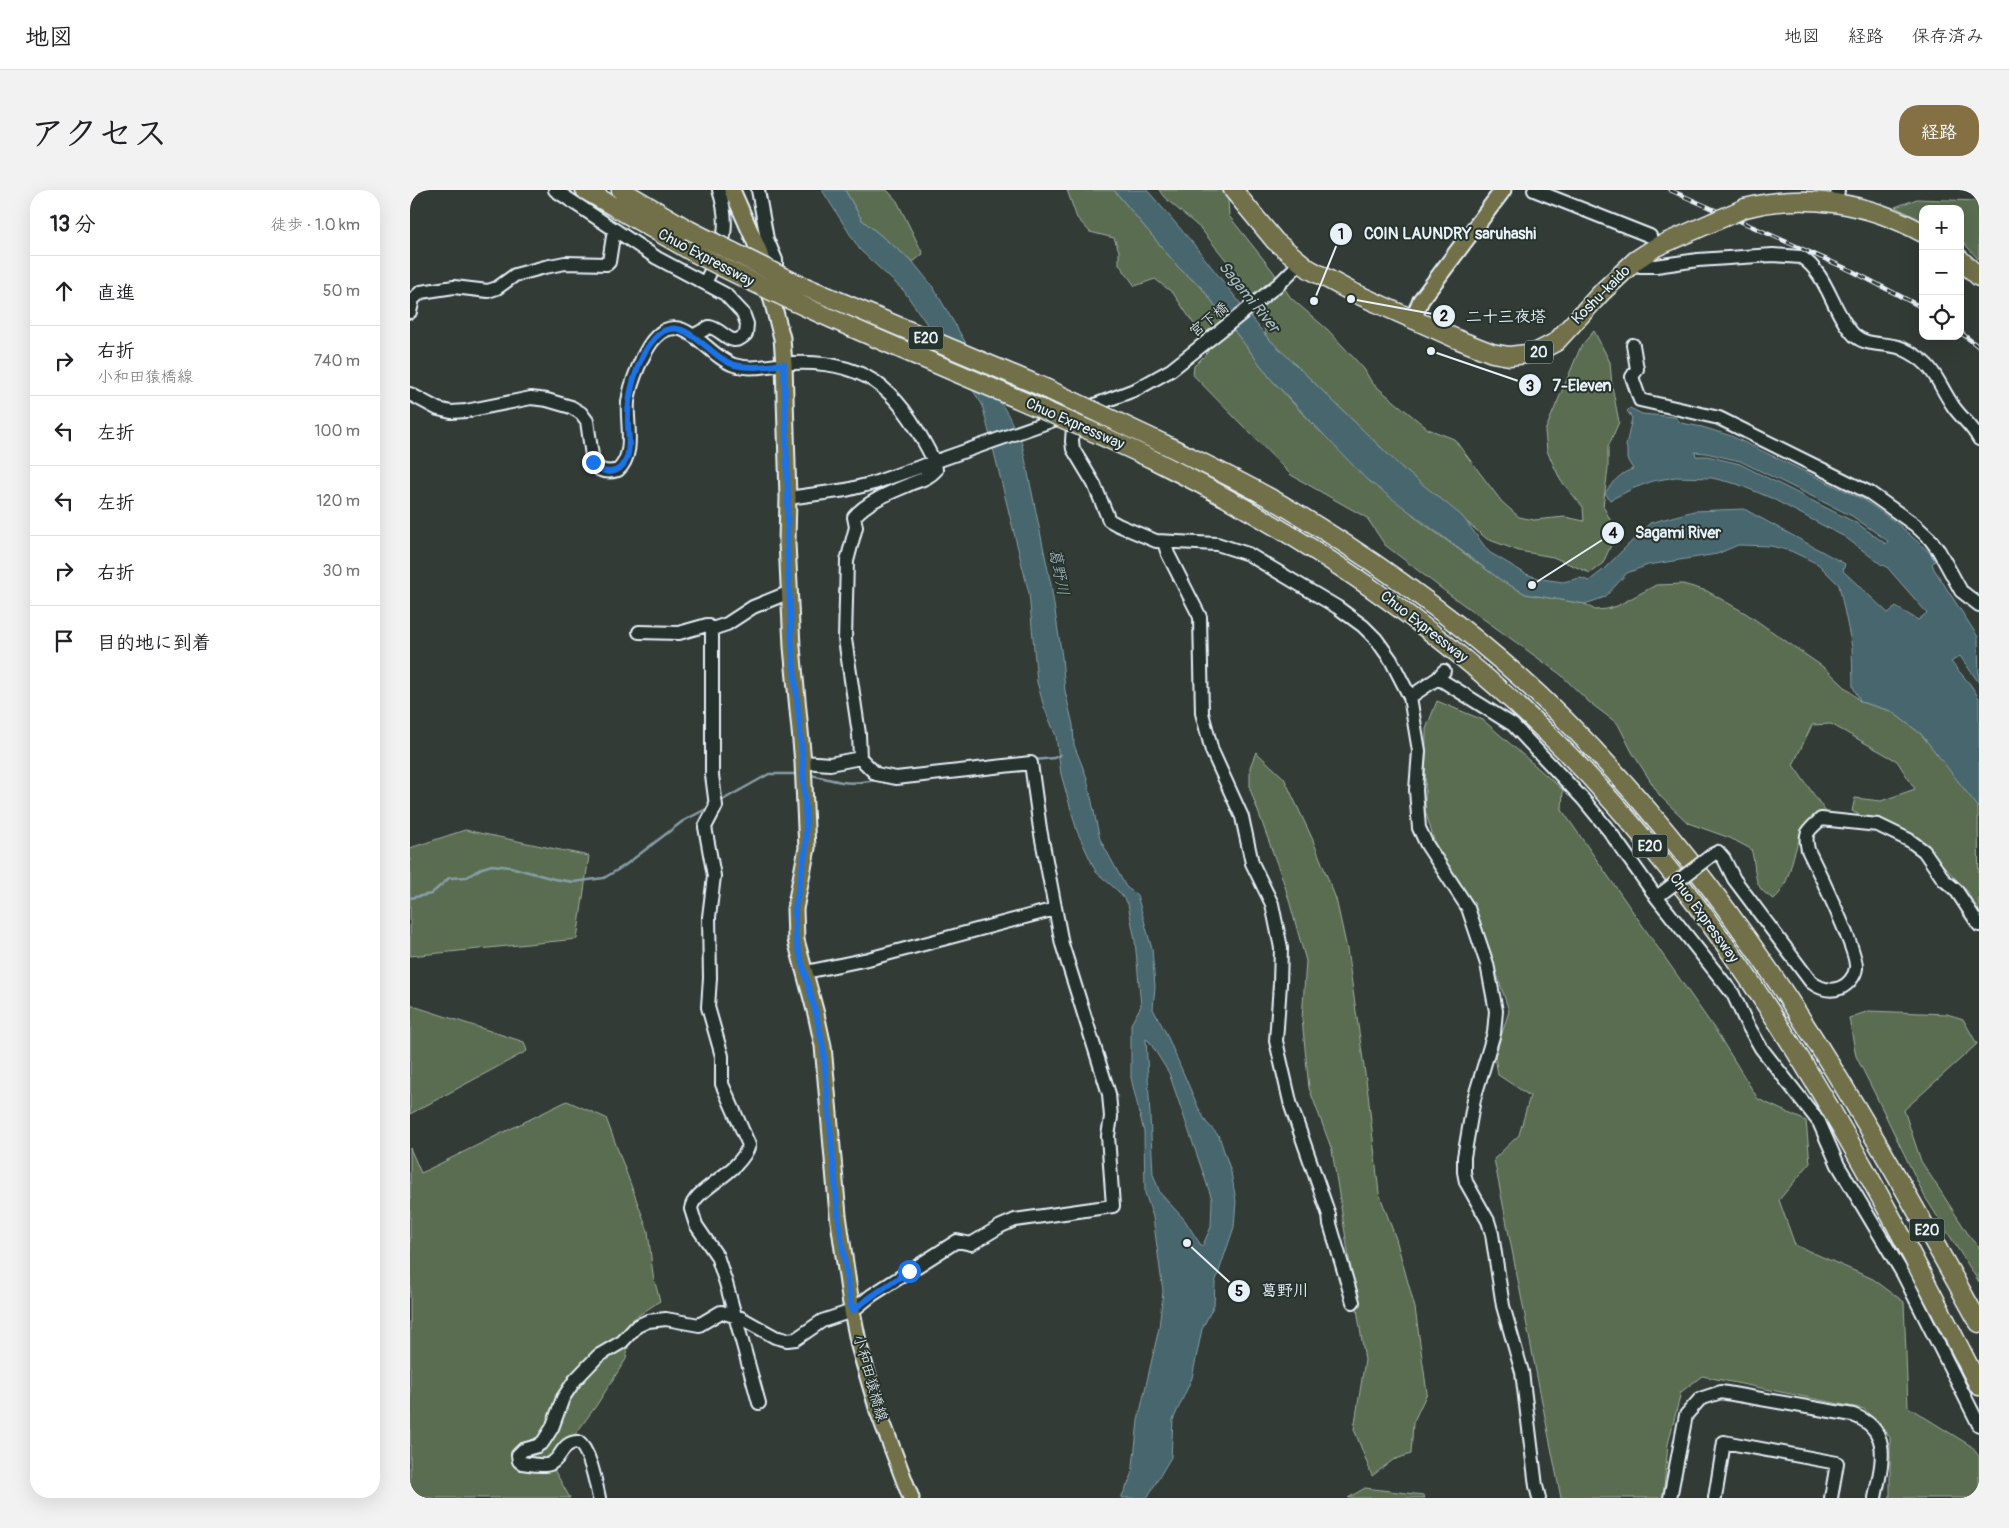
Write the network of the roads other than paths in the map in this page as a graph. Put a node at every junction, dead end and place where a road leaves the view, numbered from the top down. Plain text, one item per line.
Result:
1 (555, 190) edge
2 (585, 190) edge
3 (622, 190) edge
4 (719, 190) edge
5 (732, 190) edge
6 (758, 190) edge
7 (1233, 190) edge
8 (1503, 190) edge
9 (1534, 190) edge
10 (1837, 196) edge
11 (614, 230) junction
12 (1919, 231) edge
13 (1650, 236) dead end
14 (1636, 260) junction
15 (1300, 263) junction
16 (1964, 263) edge
17 (1979, 277) edge
18 (705, 283) junction
19 (775, 309) junction
20 (410, 312) edge
21 (1413, 320) junction
22 (693, 336) junction
23 (1633, 345) dead end
24 (784, 364) junction
25 (410, 394) edge
26 (1074, 413) junction
27 (1979, 439) edge
28 (935, 463) junction
29 (788, 498) junction
30 (1164, 542) junction
31 (790, 592) junction
32 (1979, 605) edge
33 (712, 629) junction
34 (639, 632) dead end
35 (1410, 696) junction
36 (860, 758) junction
37 (803, 762) junction
38 (1660, 896) junction
39 (1054, 908) junction
40 (1979, 925) edge
41 (806, 972) junction
42 (1874, 1137) junction
43 (1353, 1302) dead end
44 (852, 1311) junction
45 (1979, 1312) edge
46 (734, 1315) junction
47 (1979, 1323) edge
48 (1979, 1386) edge
49 (759, 1403) dead end
50 (1979, 1425) edge
51 (599, 1498) edge
52 (911, 1498) edge
53 (1540, 1498) edge
54 (1670, 1498) edge
55 (1715, 1498) edge
56 (1831, 1498) edge
57 (1875, 1498) edge

1 - 11 street
2 - 48 highway, Chuo Expressway / E20, bridge
3 - 42 highway, Chuo Expressway / E20, bridge
4 - 18 street
5 - 19 main road, 小和田猿橋線
6 - 19 street
7 - 15 highway, Koshu-kaido / 20
8 - 21 main road
9 - 13 street
10 - 12 highway, Koshu-kaido / 20
10 - 14 highway, Koshu-kaido / 20, bridge
11 - 18 street
11 - 20 street
14 - 21 highway, Koshu-kaido / 20
14 - 27 street
15 - 21 highway, Koshu-kaido / 20
15 - 26 street, 宮下橋
16 - 17 highway
18 - 22 street
19 - 24 main road, 小和田猿橋線
22 - 24 street
22 - 25 street
23 - 32 street
24 - 28 street
24 - 29 main road, 小和田猿橋線
26 - 28 street, 宮下橋
26 - 30 street
28 - 29 street, 宮下橋
28 - 36 street
29 - 31 main road, 小和田猿橋線
30 - 35 street
30 - 43 street
31 - 33 street
31 - 37 main road, 小和田猿橋線
33 - 34 street
33 - 46 street
35 - 38 street
35 - 53 street
36 - 37 street
36 - 39 street
37 - 41 main road, 小和田猿橋線
38 - 40 street, bridge
38 - 50 street
39 - 41 street
39 - 44 street
41 - 44 main road, 小和田猿橋線
42 - 45 highway
42 - 47 highway, Chuo Expressway / E20
44 - 46 street
44 - 52 main road, 小和田猿橋線
46 - 49 street
46 - 51 street
54 - 57 street
55 - 56 street

